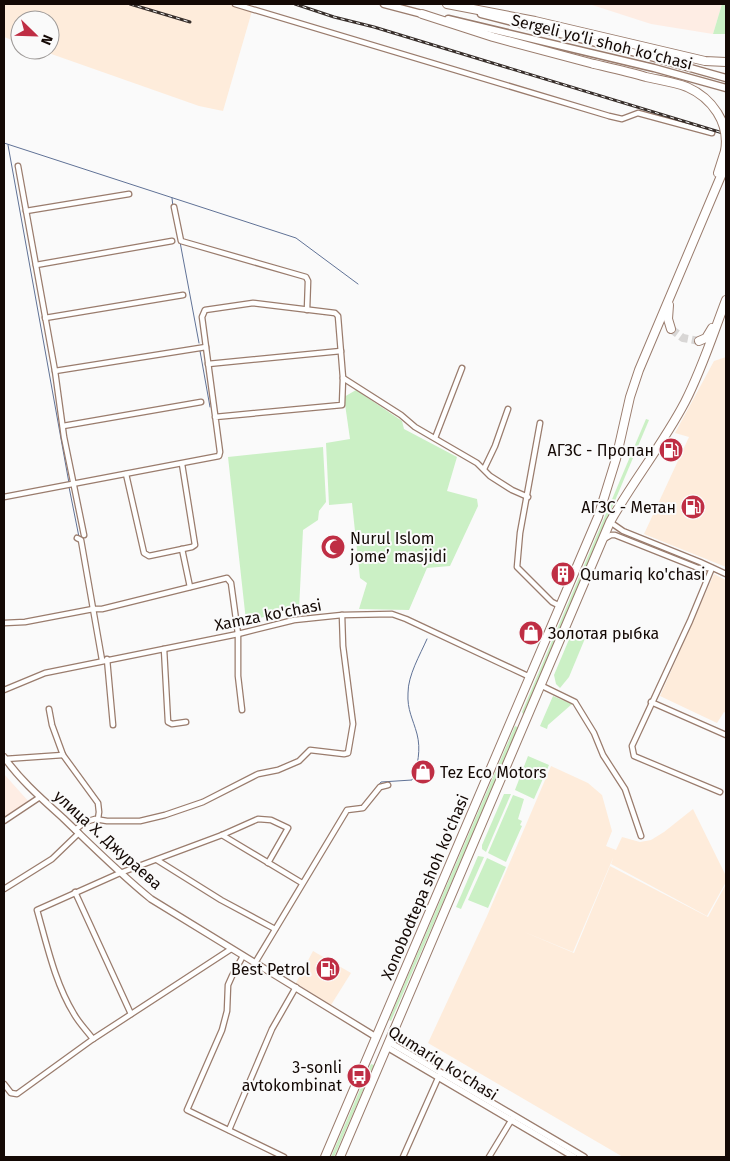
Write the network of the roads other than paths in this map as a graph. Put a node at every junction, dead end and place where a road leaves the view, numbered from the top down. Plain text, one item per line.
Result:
1 (235, 4) edge
2 (384, 4) edge
3 (442, 4) edge
4 (448, 4) edge
5 (422, 14) junction
6 (726, 62) edge
7 (726, 78) edge
8 (726, 88) edge
9 (712, 133) dead end
10 (725, 151) edge
11 (726, 164) edge
12 (18, 166) dead end
13 (129, 194) dead end
14 (174, 207) dead end
15 (26, 211) junction
16 (172, 241) dead end
17 (692, 248) junction
18 (36, 265) junction
19 (672, 293) junction
20 (183, 295) dead end
21 (725, 303) edge
22 (307, 310) junction
23 (45, 318) junction
24 (671, 329) dead end
25 (699, 341) dead end
26 (206, 347) junction
27 (342, 351) junction
28 (208, 364) junction
29 (462, 368) dead end
30 (55, 371) junction
31 (343, 378) junction
32 (201, 402) dead end
33 (508, 409) dead end
34 (215, 417) junction
35 (540, 423) dead end
36 (63, 426) junction
37 (435, 438) junction
38 (182, 464) junction
39 (484, 469) junction
40 (126, 474) junction
41 (74, 484) junction
42 (528, 496) junction
43 (4, 497) edge
44 (610, 522) junction
45 (84, 535) dead end
46 (77, 538) dead end
47 (601, 542) junction
48 (182, 549) junction
49 (712, 568) junction
50 (726, 574) edge
51 (190, 587) junction
52 (560, 606) junction
53 (92, 609) junction
54 (342, 614) junction
55 (4, 623) edge
56 (238, 634) junction
57 (164, 649) junction
58 (104, 660) junction
59 (530, 677) junction
60 (540, 685) junction
61 (4, 690) edge
62 (651, 702) junction
63 (49, 709) dead end
64 (242, 710) dead end
65 (515, 713) junction
66 (526, 718) junction
67 (186, 722) dead end
68 (113, 725) dead end
69 (726, 735) edge
70 (62, 755) junction
71 (4, 758) edge
72 (388, 785) dead end
73 (720, 792) dead end
74 (40, 797) junction
75 (98, 819) junction
76 (4, 822) edge
77 (77, 832) junction
78 (222, 835) junction
79 (641, 836) dead end
80 (157, 860) junction
81 (268, 863) junction
82 (120, 873) junction
83 (302, 883) junction
84 (4, 889) edge
85 (75, 892) junction
86 (275, 929) junction
87 (230, 949) junction
88 (243, 956) junction
89 (255, 963) junction
90 (296, 987) junction
91 (131, 1014) junction
92 (376, 1037) junction
93 (93, 1039) junction
94 (388, 1044) junction
95 (439, 1075) junction
96 (4, 1084) edge
97 (513, 1118) junction
98 (229, 1130) junction
99 (284, 1157) edge
100 (324, 1157) edge
101 (340, 1157) edge
102 (403, 1157) edge
103 (489, 1157) edge
104 (574, 1157) edge
105 (584, 1157) edge

1 - 9 street
2 - 5 main road, Sergeli yo‘li shoh ko‘chasi
3 - 7 main road, Sergeli yo‘li shoh ko‘chasi
4 - 6 highway
5 - 8 main road, Sergeli yo‘li shoh ko‘chasi
5 - 10 highway, bridge
10 - 17 highway
11 - 17 highway
12 - 15 street
13 - 15 street
14 - 22 street
15 - 18 street
16 - 18 street
17 - 19 highway
18 - 23 street
19 - 24 highway
19 - 52 highway, Xonobodtepa shoh ko'chasi
20 - 23 street
21 - 25 highway
21 - 44 highway, Xonobodtepa shoh ko'chasi
22 - 26 street
22 - 27 street
23 - 30 street
26 - 28 street
26 - 30 street
27 - 28 street
27 - 31 street
28 - 34 street
29 - 37 street
30 - 36 street
31 - 34 street
31 - 37 street
32 - 36 street
33 - 39 street
34 - 38 street
35 - 42 street
36 - 41 street
37 - 39 street
38 - 40 street
38 - 48 street
39 - 42 street
40 - 41 street
40 - 48 street
41 - 43 street
41 - 45 street
42 - 52 street
44 - 47 highway, Xonobodtepa shoh ko'chasi
44 - 49 street
46 - 53 street
47 - 49 street
47 - 60 highway, Xonobodtepa shoh ko'chasi
48 - 51 street
49 - 50 street
49 - 62 street
51 - 53 street
51 - 56 street
52 - 59 highway, Xonobodtepa shoh ko'chasi
53 - 55 street
53 - 58 street
54 - 56 street, Xamza ko'chasi
54 - 59 street, Xamza ko'chasi
54 - 75 street
56 - 57 street, Xamza ko'chasi
56 - 64 street
57 - 58 street, Xamza ko'chasi
57 - 67 street
58 - 61 street, Xamza ko'chasi
58 - 68 street
59 - 65 highway, Xonobodtepa shoh ko'chasi
60 - 66 highway, Xonobodtepa shoh ko'chasi
60 - 79 street
62 - 69 street
62 - 73 street
63 - 70 street
65 - 66 highway
65 - 92 highway, Xonobodtepa shoh ko'chasi
66 - 94 highway, Xonobodtepa shoh ko'chasi
70 - 71 street
70 - 75 street
71 - 74 street, улица Х. Джураева
72 - 83 street
74 - 76 street
74 - 77 street, улица Х. Джураева
75 - 77 street
77 - 82 street, улица Х. Джураева
77 - 84 street
78 - 80 street
78 - 81 street
78 - 81 street
80 - 82 street
80 - 86 street
81 - 83 street
82 - 85 street
82 - 87 street, улица Х. Джураева
83 - 86 street
85 - 91 street
85 - 93 street
86 - 89 street
87 - 88 street, улица Х. Джураева
87 - 91 street
88 - 89 street, улица Х. Джураева
88 - 98 street
89 - 90 street, улица Х. Джураева
90 - 92 street, улица Х. Джураева
90 - 98 street
91 - 93 street
92 - 94 highway, Qumariq ko'chasi
92 - 100 highway, Xonobodtepa shoh ko'chasi
93 - 96 street
94 - 95 street, Qumariq ko'chasi
94 - 101 highway, Xonobodtepa shoh ko'chasi
95 - 97 street, Qumariq ko'chasi
95 - 102 street
97 - 103 street
97 - 104 street, Qumariq ko'chasi
97 - 105 street, Qumariq ko'chasi
98 - 99 street

